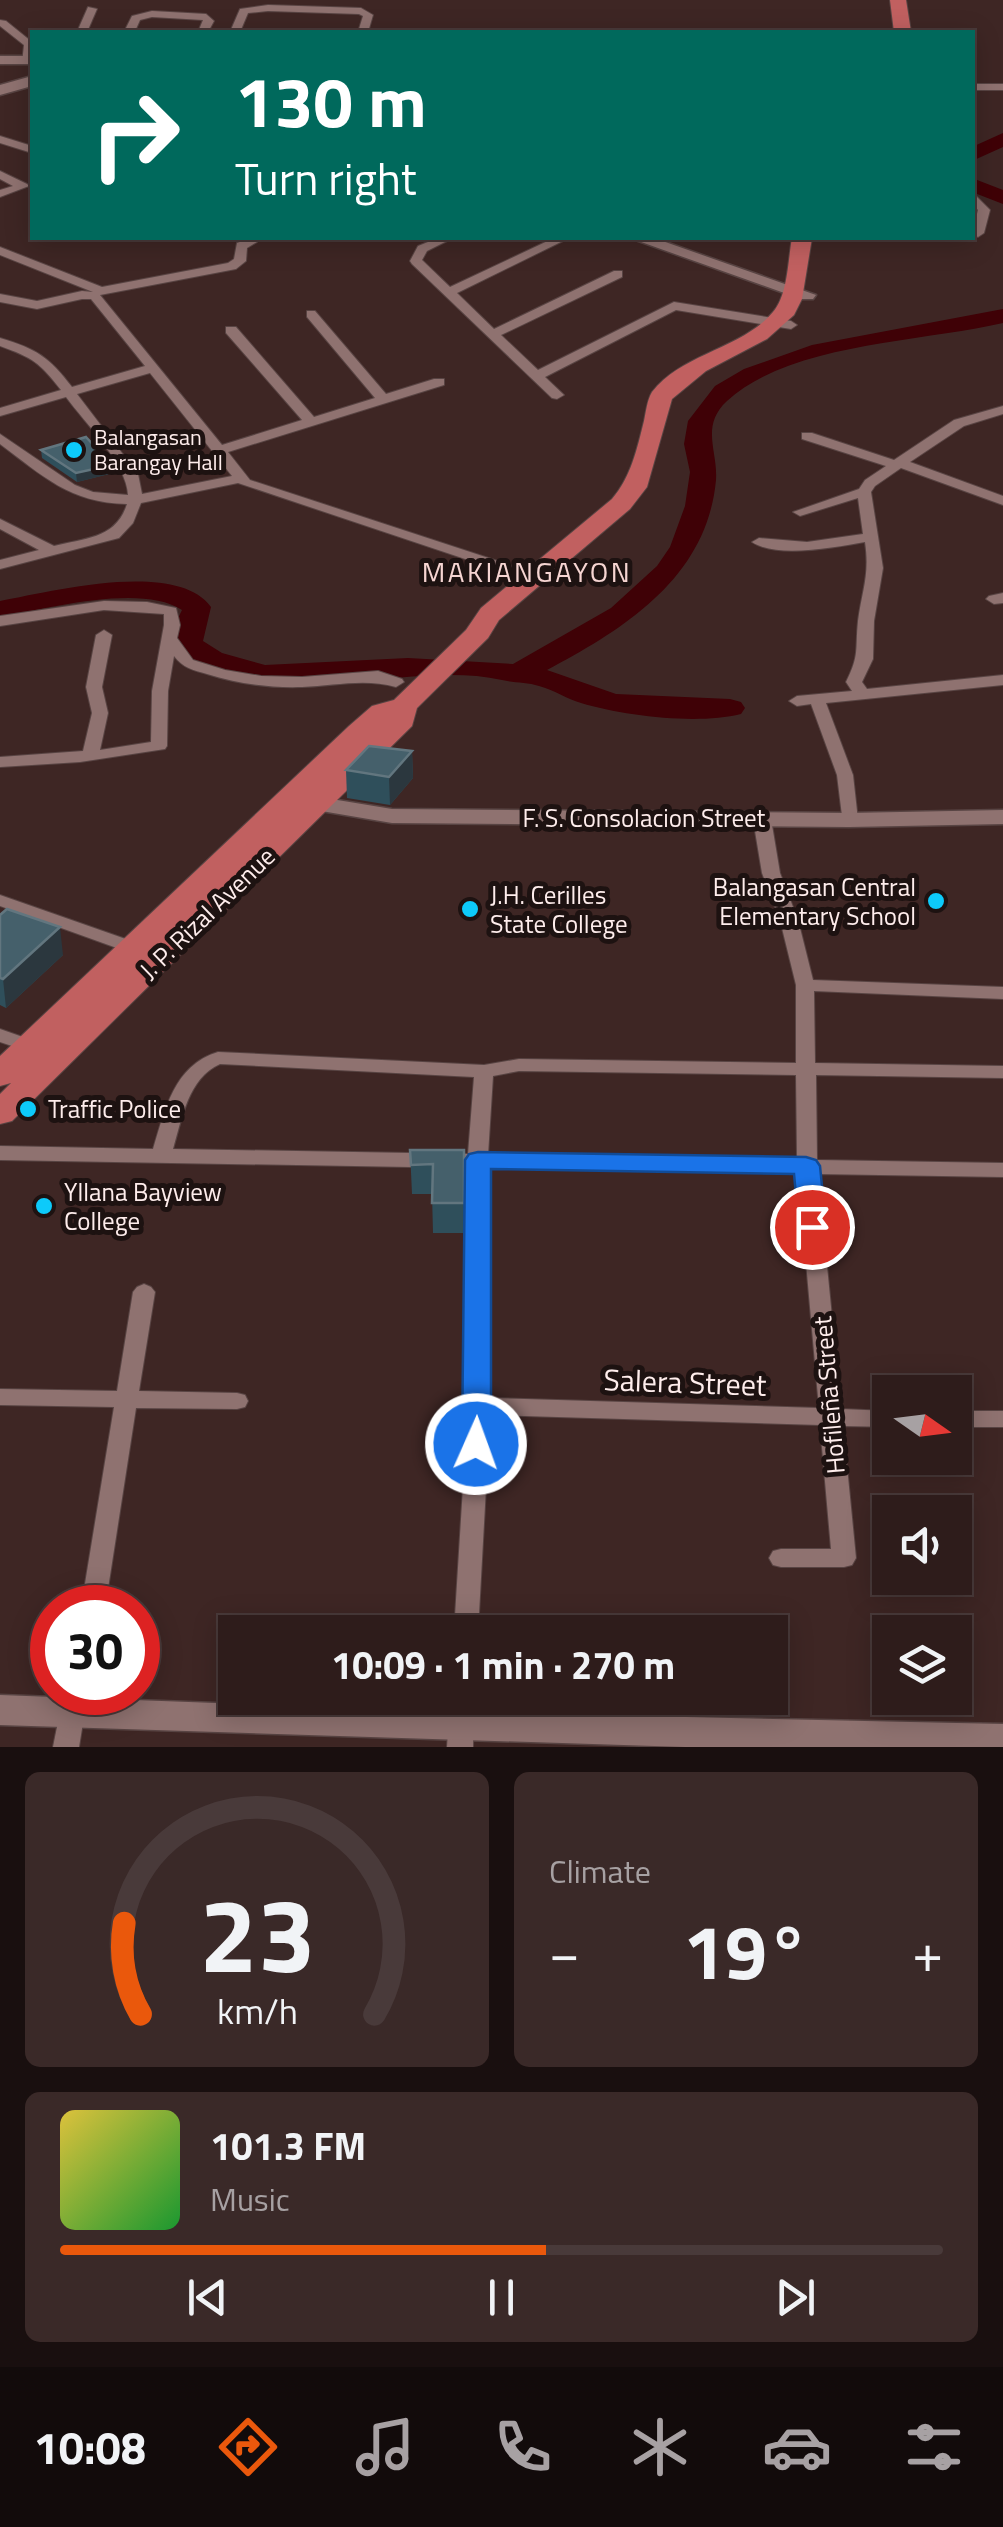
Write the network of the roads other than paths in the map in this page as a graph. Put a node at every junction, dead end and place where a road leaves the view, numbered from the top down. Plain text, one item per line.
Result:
1 (898, 0) edge
2 (92, 9) dead end
3 (2, 22) edge
4 (83, 30) edge
5 (133, 30) edge
6 (204, 30) edge
7 (235, 30) edge
8 (364, 30) edge
9 (903, 30) edge
10 (29, 60) edge
11 (1, 61) edge
12 (30, 82) edge
13 (1003, 87) edge
14 (975, 88) edge
15 (0, 90) edge
16 (0, 138) edge
17 (30, 149) edge
18 (0, 174) edge
19 (0, 194) edge
20 (975, 199) edge
21 (978, 233) dead end
22 (442, 240) edge
23 (559, 240) edge
24 (645, 240) edge
25 (802, 240) edge
26 (814, 240) edge
27 (251, 242) dead end
28 (0, 251) edge
29 (618, 274) dead end
30 (449, 292) junction
31 (800, 293) junction
32 (98, 294) junction
33 (0, 298) edge
34 (311, 314) dead end
35 (784, 323) junction
36 (231, 330) dead end
37 (491, 335) junction
38 (0, 342) edge
39 (153, 368) junction
40 (537, 376) junction
41 (439, 382) dead end
42 (70, 394) junction
43 (557, 395) dead end
44 (384, 400) junction
45 (1003, 410) edge
46 (0, 412) edge
47 (312, 423) junction
48 (807, 436) dead end
49 (0, 438) edge
50 (218, 450) junction
51 (898, 464) junction
52 (239, 479) junction
53 (864, 492) junction
54 (136, 500) junction
55 (1003, 501) edge
56 (800, 512) dead end
57 (0, 523) edge
58 (872, 537) junction
59 (759, 542) dead end
60 (51, 552) junction
61 (0, 566) edge
62 (539, 580) junction
63 (0, 621) edge
64 (104, 635) dead end
65 (168, 636) junction
66 (1003, 680) edge
67 (408, 691) junction
68 (864, 694) junction
69 (817, 700) junction
70 (796, 701) dead end
71 (91, 753) junction
72 (0, 762) edge
73 (302, 802) junction
74 (1003, 817) edge
75 (762, 819) junction
76 (849, 820) junction
77 (0, 900) edge
78 (134, 948) junction
79 (806, 986) junction
80 (1003, 994) edge
81 (0, 1034) edge
82 (30, 1046) junction
83 (805, 1069) junction
84 (484, 1072) junction
85 (1003, 1072) edge
86 (0, 1075) edge
87 (0, 1113) edge
88 (0, 1153) edge
89 (161, 1155) junction
90 (478, 1160) junction
91 (806, 1166) junction
92 (1003, 1170) edge
93 (144, 1292) dead end
94 (0, 1397) edge
95 (129, 1399) junction
96 (237, 1401) dead end
97 (478, 1406) junction
98 (831, 1418) junction
99 (872, 1418) edge
100 (972, 1419) edge
101 (1003, 1420) edge
102 (781, 1558) dead end
103 (97, 1585) edge
104 (467, 1615) edge
105 (30, 1707) edge
106 (160, 1707) edge
107 (0, 1710) edge
108 (72, 1715) edge
109 (461, 1724) edge
110 (1003, 1739) edge
111 (861, 1741) edge
112 (66, 1747) edge

1 - 9 main road
2 - 4 street
3 - 10 street
5 - 6 street
7 - 8 street
10 - 11 main road
12 - 15 main road
13 - 14 street
16 - 17 street
18 - 19 street
20 - 21 street
22 - 30 street
23 - 30 street
24 - 31 main road
25 - 31 main road
26 - 31 main road
27 - 32 street
28 - 32 street
29 - 37 street
30 - 37 street
31 - 35 main road
32 - 33 street
32 - 39 street
34 - 44 street
35 - 40 street
35 - 62 main road, J. P. Rizal Avenue
36 - 47 street
37 - 40 street
38 - 42 street
39 - 42 street
39 - 50 street
40 - 43 street
41 - 44 street
42 - 46 street
42 - 54 street
44 - 47 street
45 - 51 street
47 - 50 street
48 - 51 street
49 - 54 street
50 - 52 street
51 - 53 street
51 - 55 street
52 - 54 street
52 - 62 street
53 - 56 street
53 - 58 street
54 - 60 street
57 - 60 street
58 - 59 street
58 - 68 street
60 - 61 street
62 - 67 main road, J. P. Rizal Avenue
63 - 65 street
64 - 71 street
65 - 67 street
65 - 71 street
66 - 68 street
67 - 73 main road, J. P. Rizal Avenue
68 - 69 street
69 - 70 street
69 - 76 street
71 - 72 street
73 - 75 main road, F. S. Consolacion Street
73 - 78 main road, J. P. Rizal Avenue
73 - 87 main road, J. P. Rizal Avenue
74 - 76 main road, F. S. Consolacion Street
75 - 76 main road, F. S. Consolacion Street
75 - 79 street, Hofileña Street
77 - 78 street
78 - 82 main road, J. P. Rizal Avenue
79 - 80 street
79 - 83 street, Hofileña Street
81 - 82 street
82 - 86 main road, J. P. Rizal Avenue
83 - 84 street
83 - 85 street
83 - 91 street, Hofileña Street
84 - 89 street
84 - 90 street
88 - 89 street
89 - 90 street
90 - 91 street
90 - 97 street
91 - 92 street
91 - 98 street, Hofileña Street
93 - 95 street
94 - 95 street
95 - 96 street
95 - 103 street
97 - 98 street, Salera Street
97 - 104 street
98 - 99 street, Salera Street
98 - 102 street, Hofileña Street
100 - 101 street
105 - 107 main road
106 - 109 main road
108 - 112 street
109 - 111 main road
110 - 111 main road

